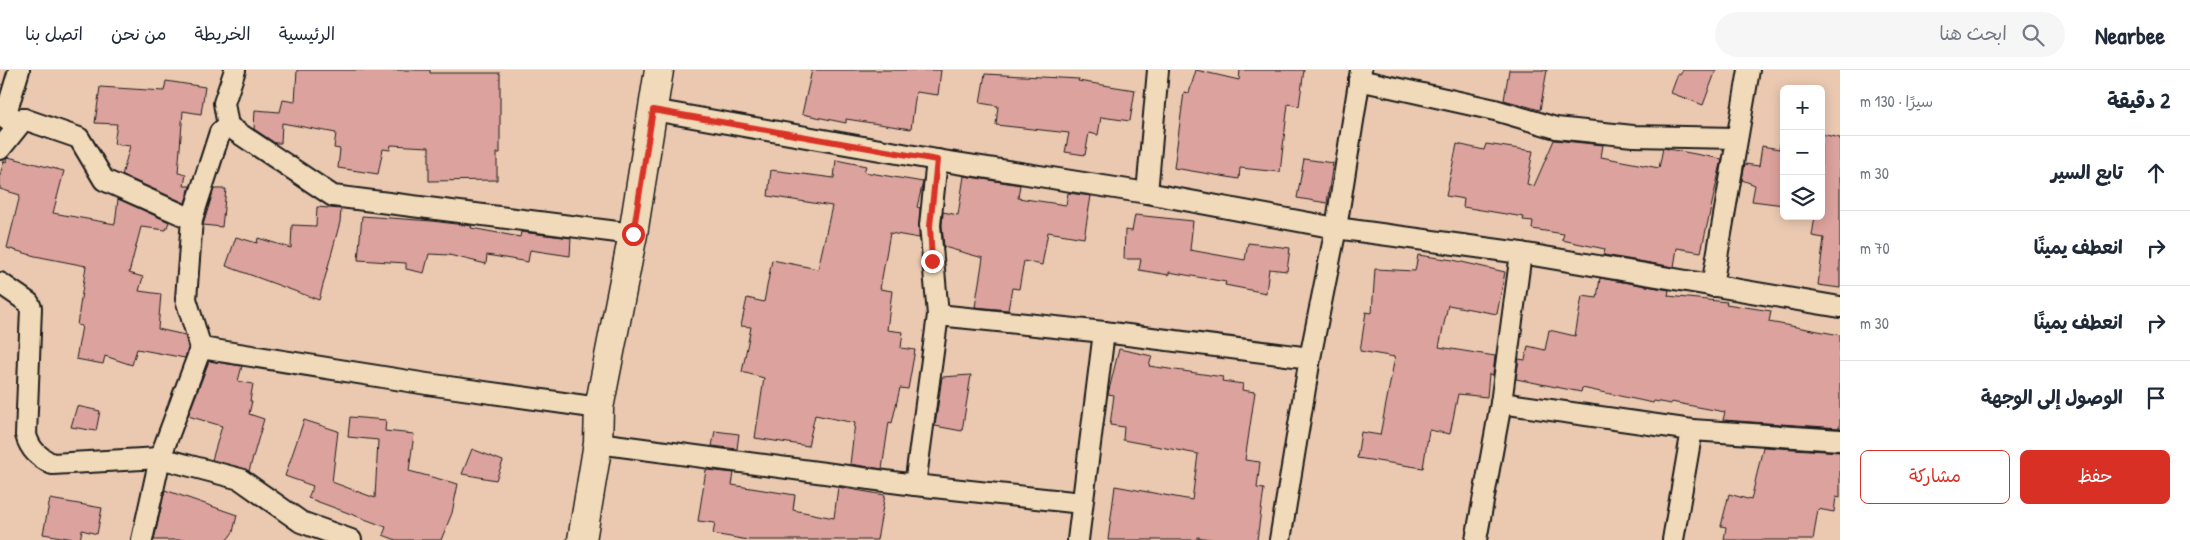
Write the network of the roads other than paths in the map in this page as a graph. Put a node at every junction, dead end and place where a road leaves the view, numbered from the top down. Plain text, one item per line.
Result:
1 (19, 70) edge
2 (235, 70) edge
3 (659, 70) edge
4 (1158, 70) edge
5 (1749, 70) edge
6 (1360, 75) edge
7 (653, 110) junction
8 (24, 119) junction
9 (228, 126) junction
10 (1737, 138) junction
11 (0, 148) edge
12 (937, 160) junction
13 (1147, 194) junction
14 (192, 219) junction
15 (1336, 228) junction
16 (633, 234) junction
17 (1521, 253) junction
18 (0, 283) edge
19 (1712, 286) junction
20 (1840, 307) edge
21 (938, 315) junction
22 (1104, 332) junction
23 (201, 348) junction
24 (1310, 358) junction
25 (1501, 403) junction
26 (599, 408) junction
27 (1692, 430) junction
28 (1840, 440) edge
29 (598, 443) junction
30 (160, 458) junction
31 (915, 485) junction
32 (1082, 503) junction
33 (300, 531) edge
34 (142, 540) edge
35 (351, 540) edge
36 (582, 540) edge
37 (1078, 540) edge
38 (1280, 540) edge
39 (1476, 540) edge
40 (1673, 540) edge

1 - 8 street
2 - 9 street
3 - 7 street
4 - 13 street
5 - 10 street
6 - 10 street
6 - 15 street
7 - 12 street
7 - 16 street
8 - 11 street
8 - 14 street
9 - 14 street
9 - 16 street
10 - 19 street
12 - 13 street
12 - 21 street
13 - 15 street
14 - 23 street
15 - 17 street
15 - 24 street
16 - 26 street
17 - 19 street
17 - 25 street
18 - 30 street
19 - 20 street
21 - 22 street
21 - 31 street
22 - 24 street
22 - 32 street
23 - 26 street
23 - 30 street
24 - 38 street
25 - 27 street
25 - 39 street
26 - 29 street
27 - 28 street
27 - 40 street
29 - 31 street
29 - 36 street
30 - 33 street
30 - 34 street
31 - 32 street
32 - 37 street
33 - 35 street

